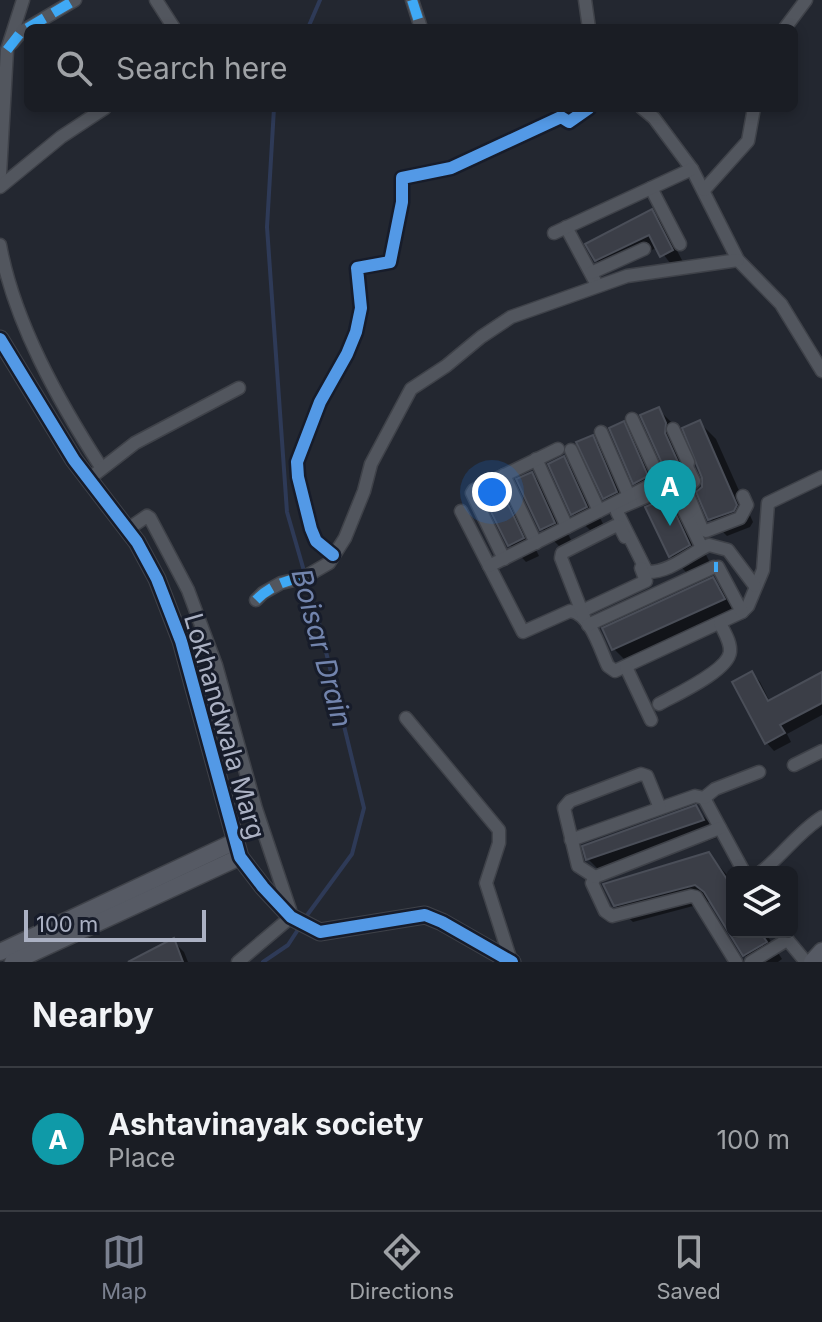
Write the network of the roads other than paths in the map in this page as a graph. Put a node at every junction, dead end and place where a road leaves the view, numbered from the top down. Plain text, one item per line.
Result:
1 (23, 0) edge
2 (75, 0) edge
3 (156, 0) edge
4 (412, 0) edge
5 (585, 0) edge
6 (806, 0) edge
7 (34, 24) edge
8 (171, 24) edge
9 (420, 24) edge
10 (588, 24) edge
11 (788, 24) edge
12 (24, 30) edge
13 (7, 50) junction
14 (99, 112) edge
15 (583, 112) edge
16 (647, 112) edge
17 (753, 112) edge
18 (692, 169) junction
19 (0, 174) edge
20 (0, 187) edge
21 (651, 188) junction
22 (704, 190) junction
23 (566, 227) junction
24 (554, 233) dead end
25 (680, 244) dead end
26 (0, 245) edge
27 (644, 249) dead end
28 (619, 260) junction
29 (738, 260) junction
30 (627, 276) junction
31 (594, 279) junction
32 (0, 339) edge
33 (822, 371) edge
34 (239, 388) dead end
35 (632, 419) dead end
36 (673, 429) dead end
37 (601, 432) dead end
38 (536, 459) junction
39 (687, 467) junction
40 (95, 473) junction
41 (504, 475) junction
42 (822, 477) edge
43 (660, 480) junction
44 (629, 496) junction
45 (743, 496) dead end
46 (461, 511) dead end
47 (599, 511) junction
48 (567, 527) junction
49 (128, 529) junction
50 (706, 531) junction
51 (536, 543) junction
52 (708, 547) junction
53 (331, 559) junction
54 (504, 559) junction
55 (489, 566) junction
56 (755, 586) junction
57 (256, 600) dead end
58 (742, 612) junction
59 (585, 618) junction
60 (720, 623) junction
61 (626, 667) junction
62 (659, 704) dead end
63 (406, 718) dead end
64 (651, 720) dead end
65 (822, 751) edge
66 (794, 765) dead end
67 (759, 772) dead end
68 (704, 798) junction
69 (660, 808) junction
70 (822, 817) edge
71 (720, 828) junction
72 (571, 840) junction
73 (238, 849) junction
74 (741, 866) edge
75 (769, 866) edge
76 (595, 877) junction
77 (298, 922) junction
78 (781, 938) edge
79 (786, 938) edge
80 (822, 951) edge
81 (0, 952) edge
82 (13, 962) edge
83 (238, 962) edge
84 (512, 962) edge
85 (736, 962) edge
86 (751, 962) edge
87 (809, 962) edge

1 - 13 street
2 - 7 street
3 - 8 street
4 - 9 street
5 - 10 street
6 - 11 street
12 - 13 street
13 - 19 street
14 - 20 street
15 - 53 street
16 - 18 street
17 - 22 street
18 - 21 street
18 - 22 street
21 - 23 street
21 - 25 street
22 - 29 street
23 - 24 street
23 - 31 street
26 - 40 street
27 - 28 street
28 - 30 street
28 - 31 street
29 - 30 street
29 - 33 street
30 - 31 street
31 - 53 street
32 - 40 street, Lokhandwala Marg
34 - 40 street
35 - 43 street
36 - 39 street
37 - 44 street
38 - 41 street
38 - 47 street
38 - 48 street
39 - 43 street
39 - 50 street
40 - 49 street, Lokhandwala Marg
41 - 51 street
41 - 54 street
42 - 56 street
43 - 44 street
44 - 47 street
45 - 50 street
46 - 55 street
47 - 48 street
48 - 51 street
49 - 73 street, Lokhandwala Marg
49 - 77 street
50 - 52 street
51 - 54 street
52 - 52 street
52 - 56 street
53 - 57 street
54 - 55 street
55 - 59 street
56 - 58 street
58 - 59 street
58 - 60 street
59 - 59 street
59 - 61 street
60 - 61 street
60 - 62 street
61 - 64 street
63 - 84 street
65 - 66 street
67 - 68 street
68 - 69 street
68 - 71 street
69 - 72 street
69 - 72 street
70 - 75 street
71 - 74 street
71 - 76 street
72 - 76 street
73 - 77 street, Lokhandwala Marg
73 - 81 street
73 - 82 street
76 - 85 street
77 - 83 street
77 - 84 street
78 - 86 street
79 - 87 street
80 - 87 street

